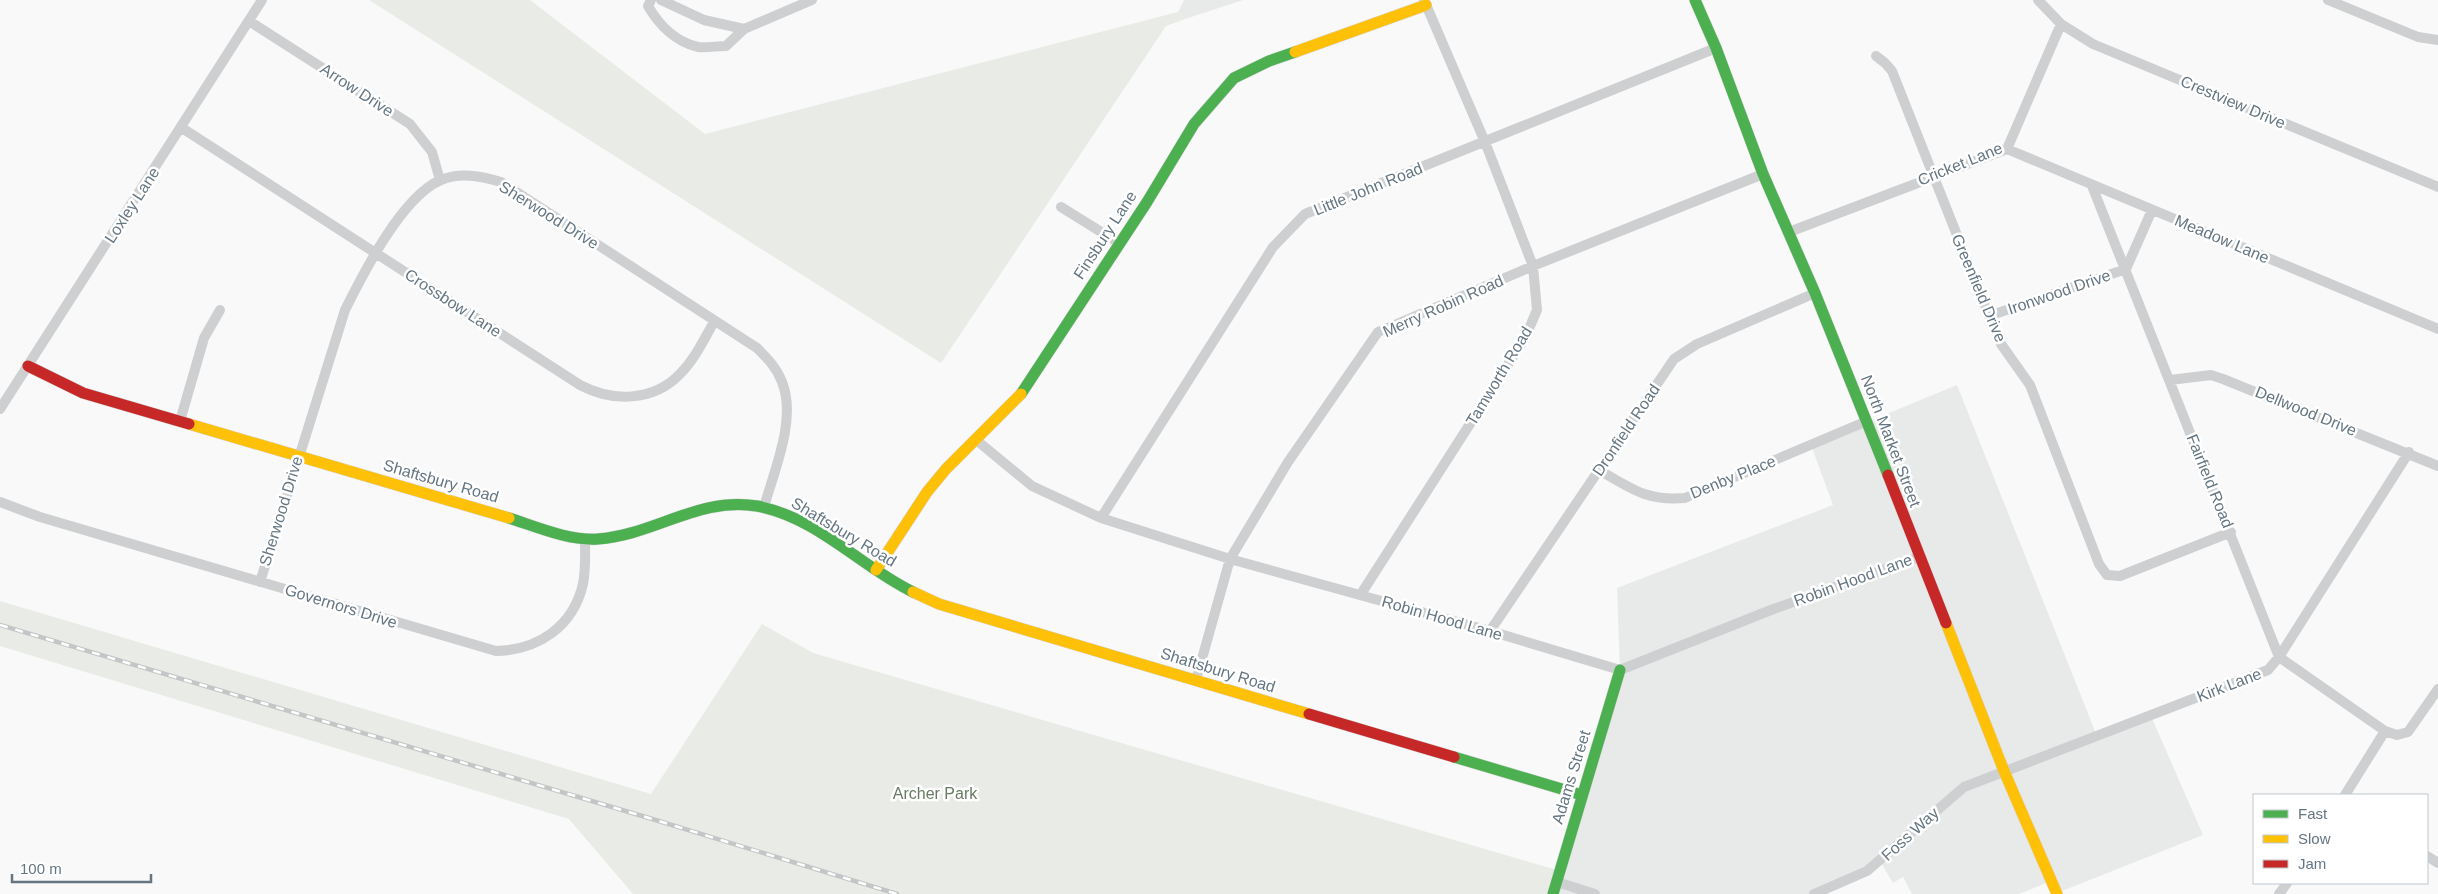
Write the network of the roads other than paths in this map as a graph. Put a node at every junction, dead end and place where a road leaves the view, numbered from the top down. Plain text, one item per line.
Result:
1 (262, 0) edge
2 (650, 0) edge
3 (661, 0) edge
4 (812, 0) edge
5 (1695, 0) edge
6 (2038, 0) edge
7 (2328, 0) edge
8 (1425, 3) edge
9 (250, 21) junction
10 (2061, 24) junction
11 (744, 29) junction
12 (2438, 40) edge
13 (1716, 48) junction
14 (1876, 56) dead end
15 (182, 128) junction
16 (1485, 142) junction
17 (2007, 149) junction
18 (1763, 174) junction
19 (1933, 175) junction
20 (440, 180) junction
21 (2092, 186) junction
22 (2438, 188) edge
23 (1061, 207) dead end
24 (2152, 210) junction
25 (1789, 232) junction
26 (1120, 243) junction
27 (377, 254) junction
28 (1533, 266) junction
29 (2126, 269) junction
30 (1815, 293) junction
31 (220, 310) dead end
32 (1989, 316) junction
33 (714, 322) junction
34 (2438, 329) edge
35 (28, 366) junction
36 (2170, 380) junction
37 (0, 409) edge
38 (180, 421) junction
39 (1867, 421) junction
40 (975, 439) junction
41 (2409, 452) junction
42 (298, 456) junction
43 (2438, 466) edge
44 (1599, 470) junction
45 (0, 502) edge
46 (764, 507) junction
47 (1101, 518) junction
48 (2231, 532) junction
49 (585, 538) junction
50 (1919, 557) junction
51 (1230, 559) junction
52 (876, 570) junction
53 (260, 582) junction
54 (1361, 594) junction
55 (1490, 631) junction
56 (2279, 657) junction
57 (1620, 670) junction
58 (1196, 680) junction
59 (2438, 689) edge
60 (2385, 731) junction
61 (2004, 771) junction
62 (2346, 794) edge
63 (1582, 795) junction
64 (1557, 882) junction
65 (1553, 894) edge
66 (1596, 894) edge
67 (1814, 894) edge
68 (2057, 894) edge

1 - 9 street, Loxley Lane
2 - 11 street
3 - 11 street
4 - 11 street
5 - 13 street, North Market Street
6 - 10 street, Crestview Drive
7 - 12 street
8 - 16 street, Tamworth Road
8 - 26 street, Finsbury Lane
9 - 15 street, Loxley Lane
9 - 20 street, Arrow Drive
10 - 17 street, Cricket Lane
10 - 22 street, Crestview Drive
13 - 16 street, Little John Road
13 - 18 street, North Market Street
14 - 19 street, Greenfield Drive
15 - 27 street, Crossbow Lane
15 - 35 street, Loxley Lane
16 - 28 street, Tamworth Road
16 - 47 street, Little John Road
17 - 19 street, Cricket Lane
17 - 21 street, Meadow Lane
18 - 25 street, North Market Street
18 - 28 street, Merry Robin Road
19 - 25 street, Cricket Lane
19 - 32 street, Greenfield Drive
20 - 27 street, Sherwood Drive
20 - 33 street, Sherwood Drive
21 - 24 street, Meadow Lane
21 - 29 street, Fairfield Road
23 - 26 street
24 - 29 street, Ironwood Drive
24 - 34 street, Meadow Lane
25 - 30 street, North Market Street
26 - 40 street, Finsbury Lane
27 - 33 street, Crossbow Lane
27 - 42 street, Sherwood Drive
28 - 51 street, Merry Robin Road
28 - 54 street, Tamworth Road
29 - 32 street, Ironwood Drive
29 - 36 street, Fairfield Road
30 - 39 street, North Market Street
30 - 44 street, Dronfield Road
31 - 38 street
32 - 48 street, Greenfield Drive
33 - 46 street, Sherwood Drive
35 - 37 street, Loxley Lane
35 - 38 street, Shaftsbury Road
36 - 41 street, Dellwood Drive
36 - 48 street, Fairfield Road
38 - 42 street, Shaftsbury Road
39 - 44 street, Denby Place
39 - 50 street, North Market Street
40 - 47 street, Robin Hood Lane
40 - 52 street, Finsbury Lane
41 - 43 street, Dellwood Drive
41 - 56 street, Kirk Lane
42 - 49 street, Shaftsbury Road
42 - 53 street, Sherwood Drive
44 - 55 street, Dronfield Road
45 - 53 street, Governors Drive
46 - 49 street, Shaftsbury Road
46 - 52 street, Shaftsbury Road
47 - 51 street, Robin Hood Lane
48 - 56 street, Fairfield Road
49 - 53 street, Governors Drive
50 - 57 street, Robin Hood Lane
50 - 61 street, North Market Street
51 - 54 street, Robin Hood Lane
51 - 58 street, Merry Robin Road
52 - 58 street, Shaftsbury Road
54 - 55 street, Robin Hood Lane
55 - 57 street, Robin Hood Lane
56 - 60 street
56 - 61 street, Kirk Lane
57 - 63 street, Adams Street
58 - 63 street, Shaftsbury Road
59 - 60 street
60 - 62 street
61 - 67 street, Foss Way
61 - 68 street, North Market Street
63 - 64 street, Adams Street
64 - 65 street, Adams Street
64 - 66 street

